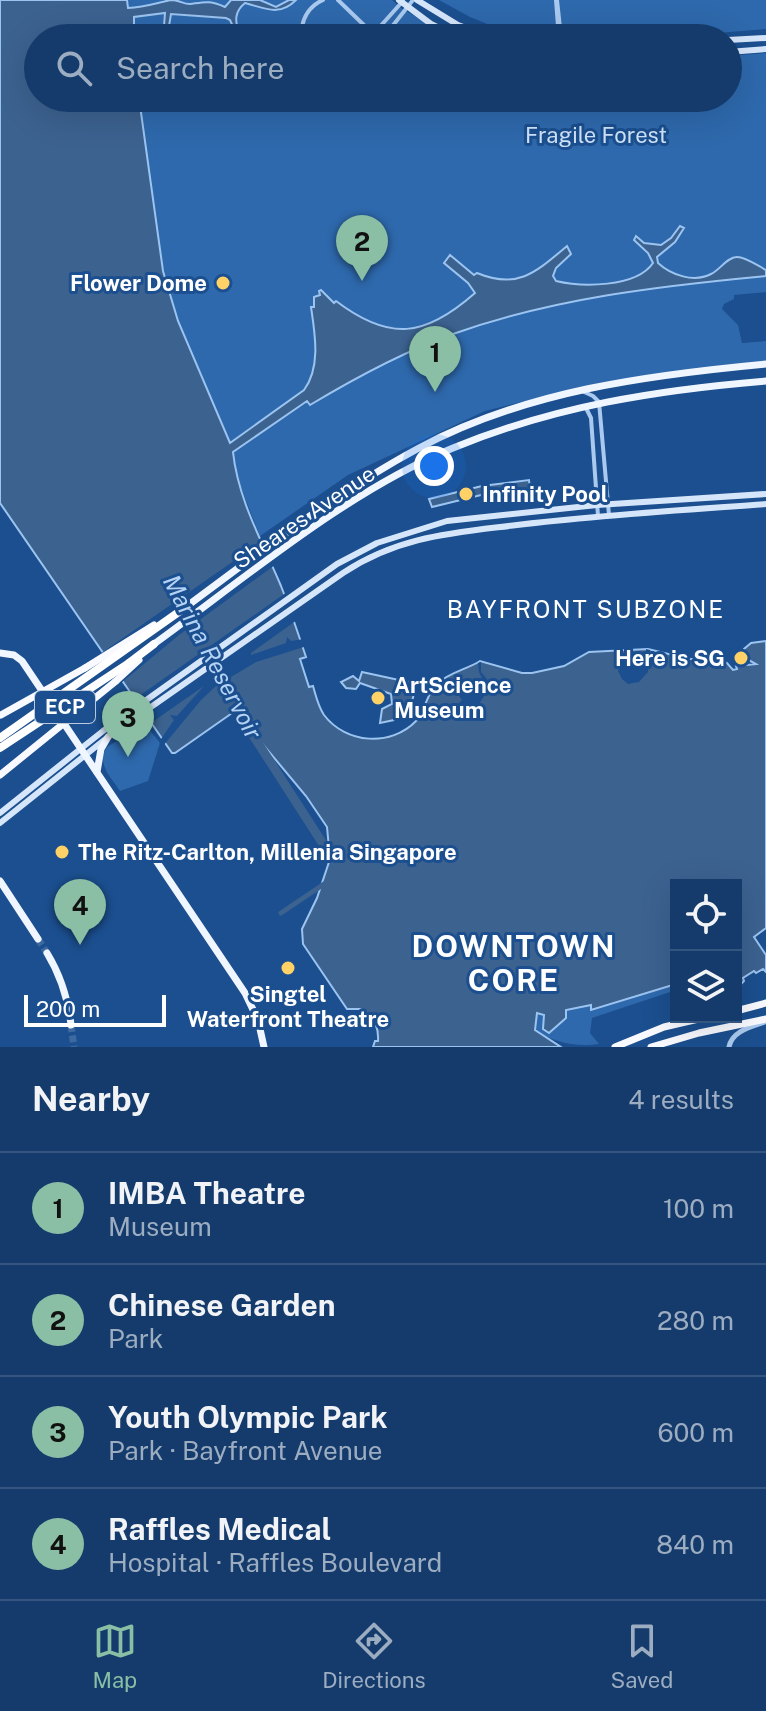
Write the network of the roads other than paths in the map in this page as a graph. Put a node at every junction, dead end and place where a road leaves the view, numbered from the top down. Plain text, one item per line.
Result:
1 (323, 0) edge
2 (338, 0) edge
3 (415, 0) edge
4 (556, 0) edge
5 (403, 2) edge
6 (304, 24) edge
7 (363, 24) edge
8 (383, 24) edge
9 (391, 24) edge
10 (431, 24) edge
11 (456, 24) edge
12 (558, 24) edge
13 (559, 24) edge
14 (766, 38) edge
15 (742, 39) edge
16 (766, 49) edge
17 (742, 51) edge
18 (766, 364) edge
19 (766, 381) edge
20 (579, 390) junction
21 (599, 402) junction
22 (584, 405) junction
23 (766, 494) edge
24 (608, 504) junction
25 (766, 504) edge
26 (597, 505) junction
27 (609, 515) junction
28 (598, 516) junction
29 (183, 609) junction
30 (154, 644) junction
31 (0, 653) edge
32 (0, 716) edge
33 (105, 734) junction
34 (0, 738) edge
35 (0, 748) edge
36 (82, 752) junction
37 (0, 775) edge
38 (97, 775) junction
39 (0, 813) edge
40 (0, 823) edge
41 (0, 881) edge
42 (38, 939) tunnel mouth
43 (47, 953) tunnel mouth
44 (766, 1003) edge
45 (742, 1009) edge
46 (766, 1020) edge
47 (681, 1023) edge
48 (71, 1025) tunnel mouth
49 (664, 1027) junction
50 (685, 1037) junction
51 (618, 1046) edge
52 (264, 1047) edge
53 (651, 1047) edge
54 (729, 1047) edge

1 - 6 street
2 - 7 street
3 - 5 street
3 - 11 main road
4 - 12 street
4 - 13 street
5 - 8 street
5 - 9 street
5 - 10 main road
14 - 15 main road
16 - 17 main road
18 - 20 main road, Sheares Avenue
19 - 21 main road, Sheares Avenue
20 - 21 street
20 - 29 main road, Sheares Avenue
21 - 22 main road, Sheares Avenue
21 - 24 street
22 - 26 street
22 - 30 main road, Sheares Avenue
23 - 24 main road
24 - 26 main road
24 - 27 street
25 - 27 main road
26 - 28 street
26 - 33 main road
27 - 28 main road
28 - 33 main road
29 - 32 highway, bridge
29 - 34 highway, ECP, bridge
30 - 35 highway, ECP, bridge
30 - 37 highway, bridge
31 - 36 main road
33 - 36 main road
33 - 38 main road
36 - 38 main road
36 - 39 main road
36 - 40 main road
38 - 52 main road
41 - 42 main road
43 - 48 main road
44 - 45 highway
46 - 50 highway
46 - 54 street
47 - 49 highway
49 - 50 highway
49 - 51 highway
50 - 53 highway

